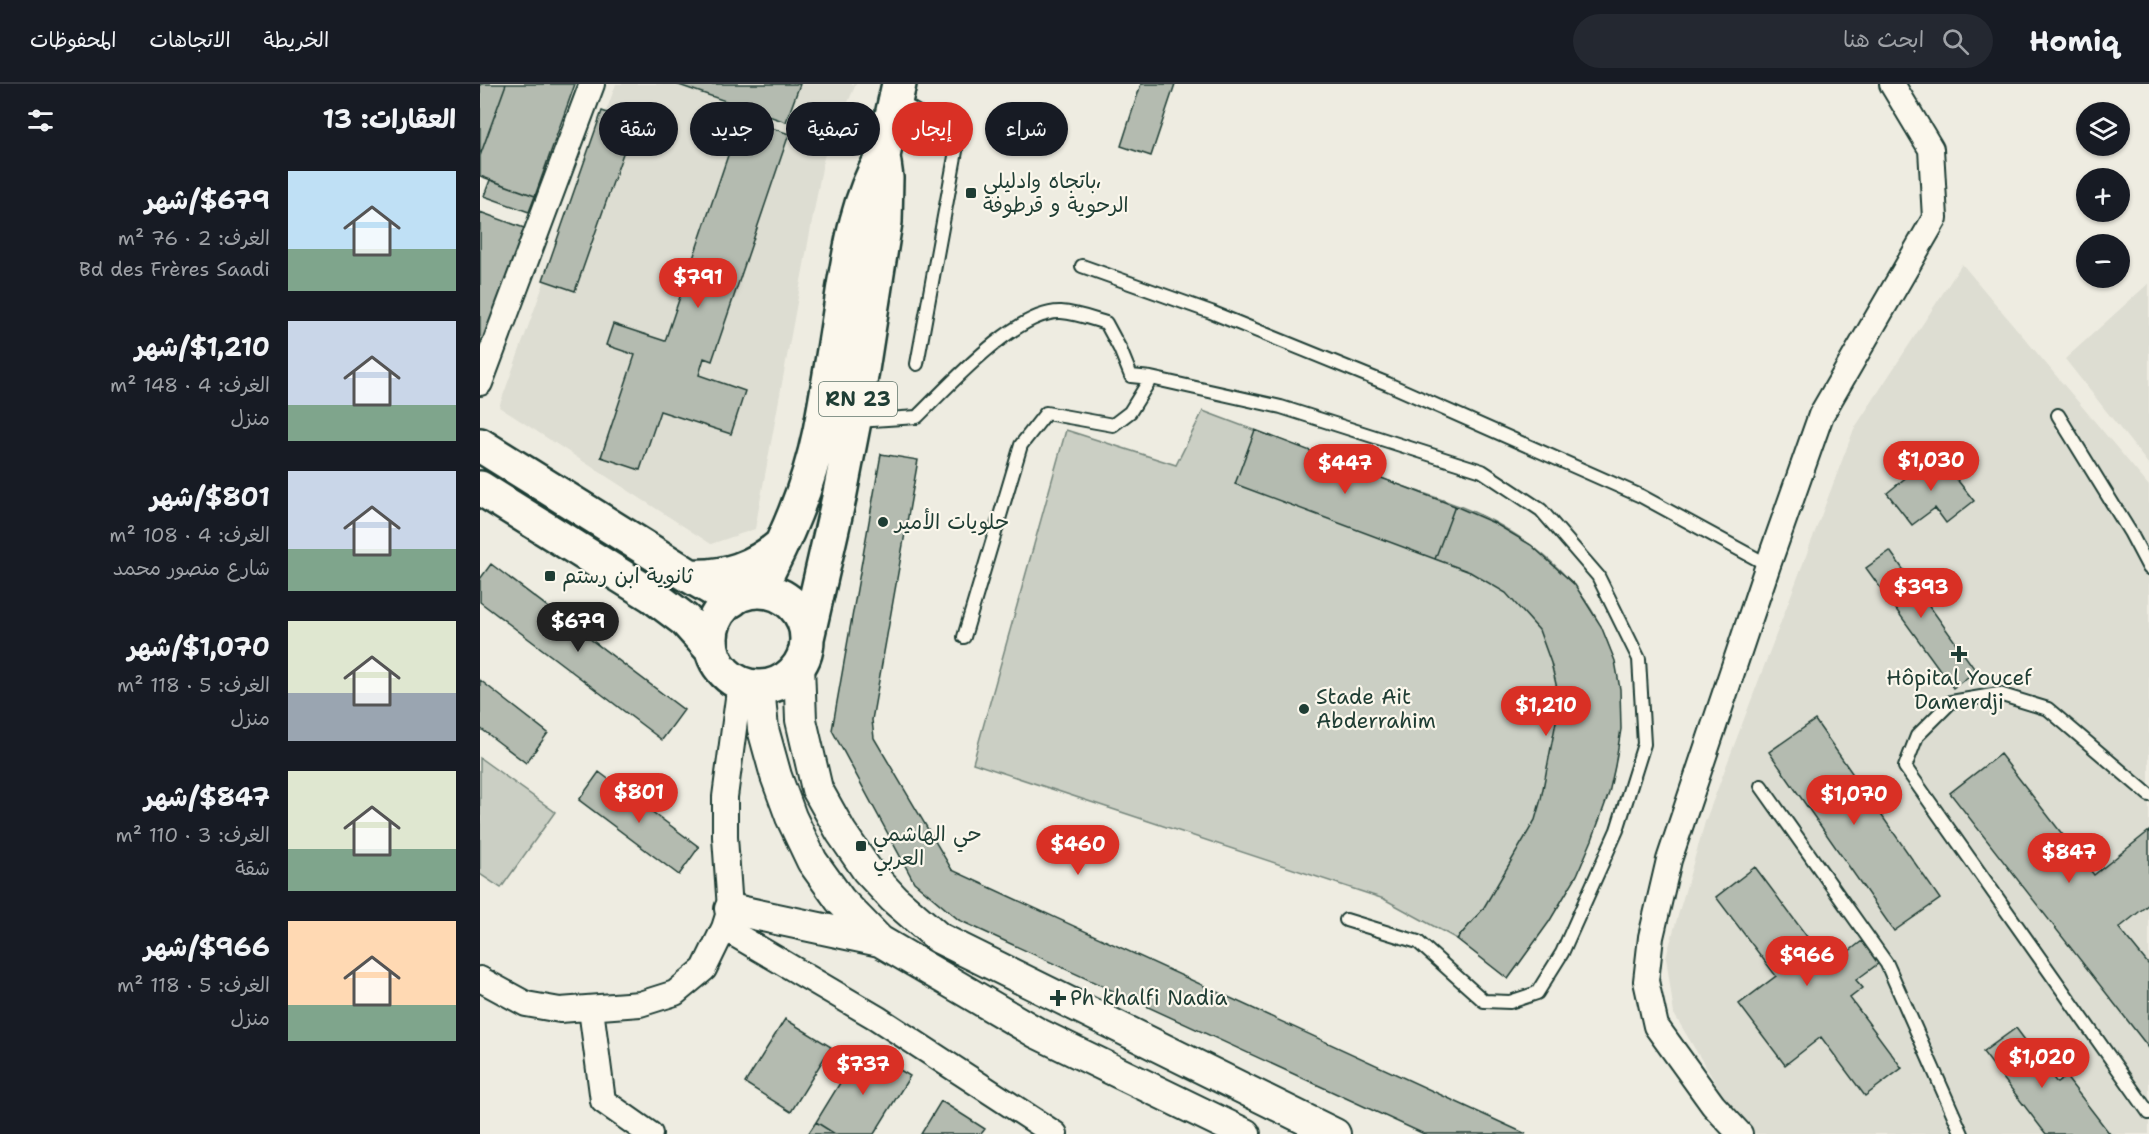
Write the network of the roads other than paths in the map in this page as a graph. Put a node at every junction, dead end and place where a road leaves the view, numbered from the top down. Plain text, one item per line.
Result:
1 (592, 84) edge
2 (1892, 84) edge
3 (897, 92) edge
4 (883, 156) junction
5 (1083, 266) dead end
6 (917, 364) dead end
7 (1151, 378) junction
8 (480, 383) edge
9 (2058, 415) dead end
10 (854, 421) junction
11 (480, 445) edge
12 (480, 488) edge
13 (784, 542) junction
14 (1768, 565) junction
15 (2149, 568) edge
16 (690, 576) junction
17 (745, 595) junction
18 (964, 637) dead end
19 (712, 650) junction
20 (803, 652) junction
21 (750, 685) junction
22 (1761, 786) dead end
23 (2149, 795) edge
24 (727, 919) junction
25 (1346, 920) dead end
26 (880, 941) junction
27 (480, 980) edge
28 (591, 1009) junction
29 (2149, 1113) edge
30 (650, 1134) edge
31 (1055, 1134) edge
32 (1245, 1134) edge
33 (1335, 1134) edge
34 (1740, 1134) edge
35 (1962, 1134) edge

1 - 8 street
2 - 14 street
3 - 4 main road, RN 23
3 - 6 lane
4 - 10 main road, RN 23
4 - 13 main road, RN 23
5 - 14 lane
7 - 10 lane
7 - 18 lane
7 - 25 lane
9 - 15 lane
10 - 20 main road, RN 23
11 - 16 main road
12 - 19 main road
13 - 16 main road
13 - 17 main road, RN 23
14 - 34 street
16 - 17 main road
17 - 19 main road
17 - 20 main road
19 - 21 main road
20 - 21 main road
20 - 33 street
21 - 24 street
21 - 26 street
22 - 35 lane
23 - 29 lane
24 - 26 street
24 - 28 street
24 - 31 street
26 - 32 street
27 - 28 street
28 - 30 street

